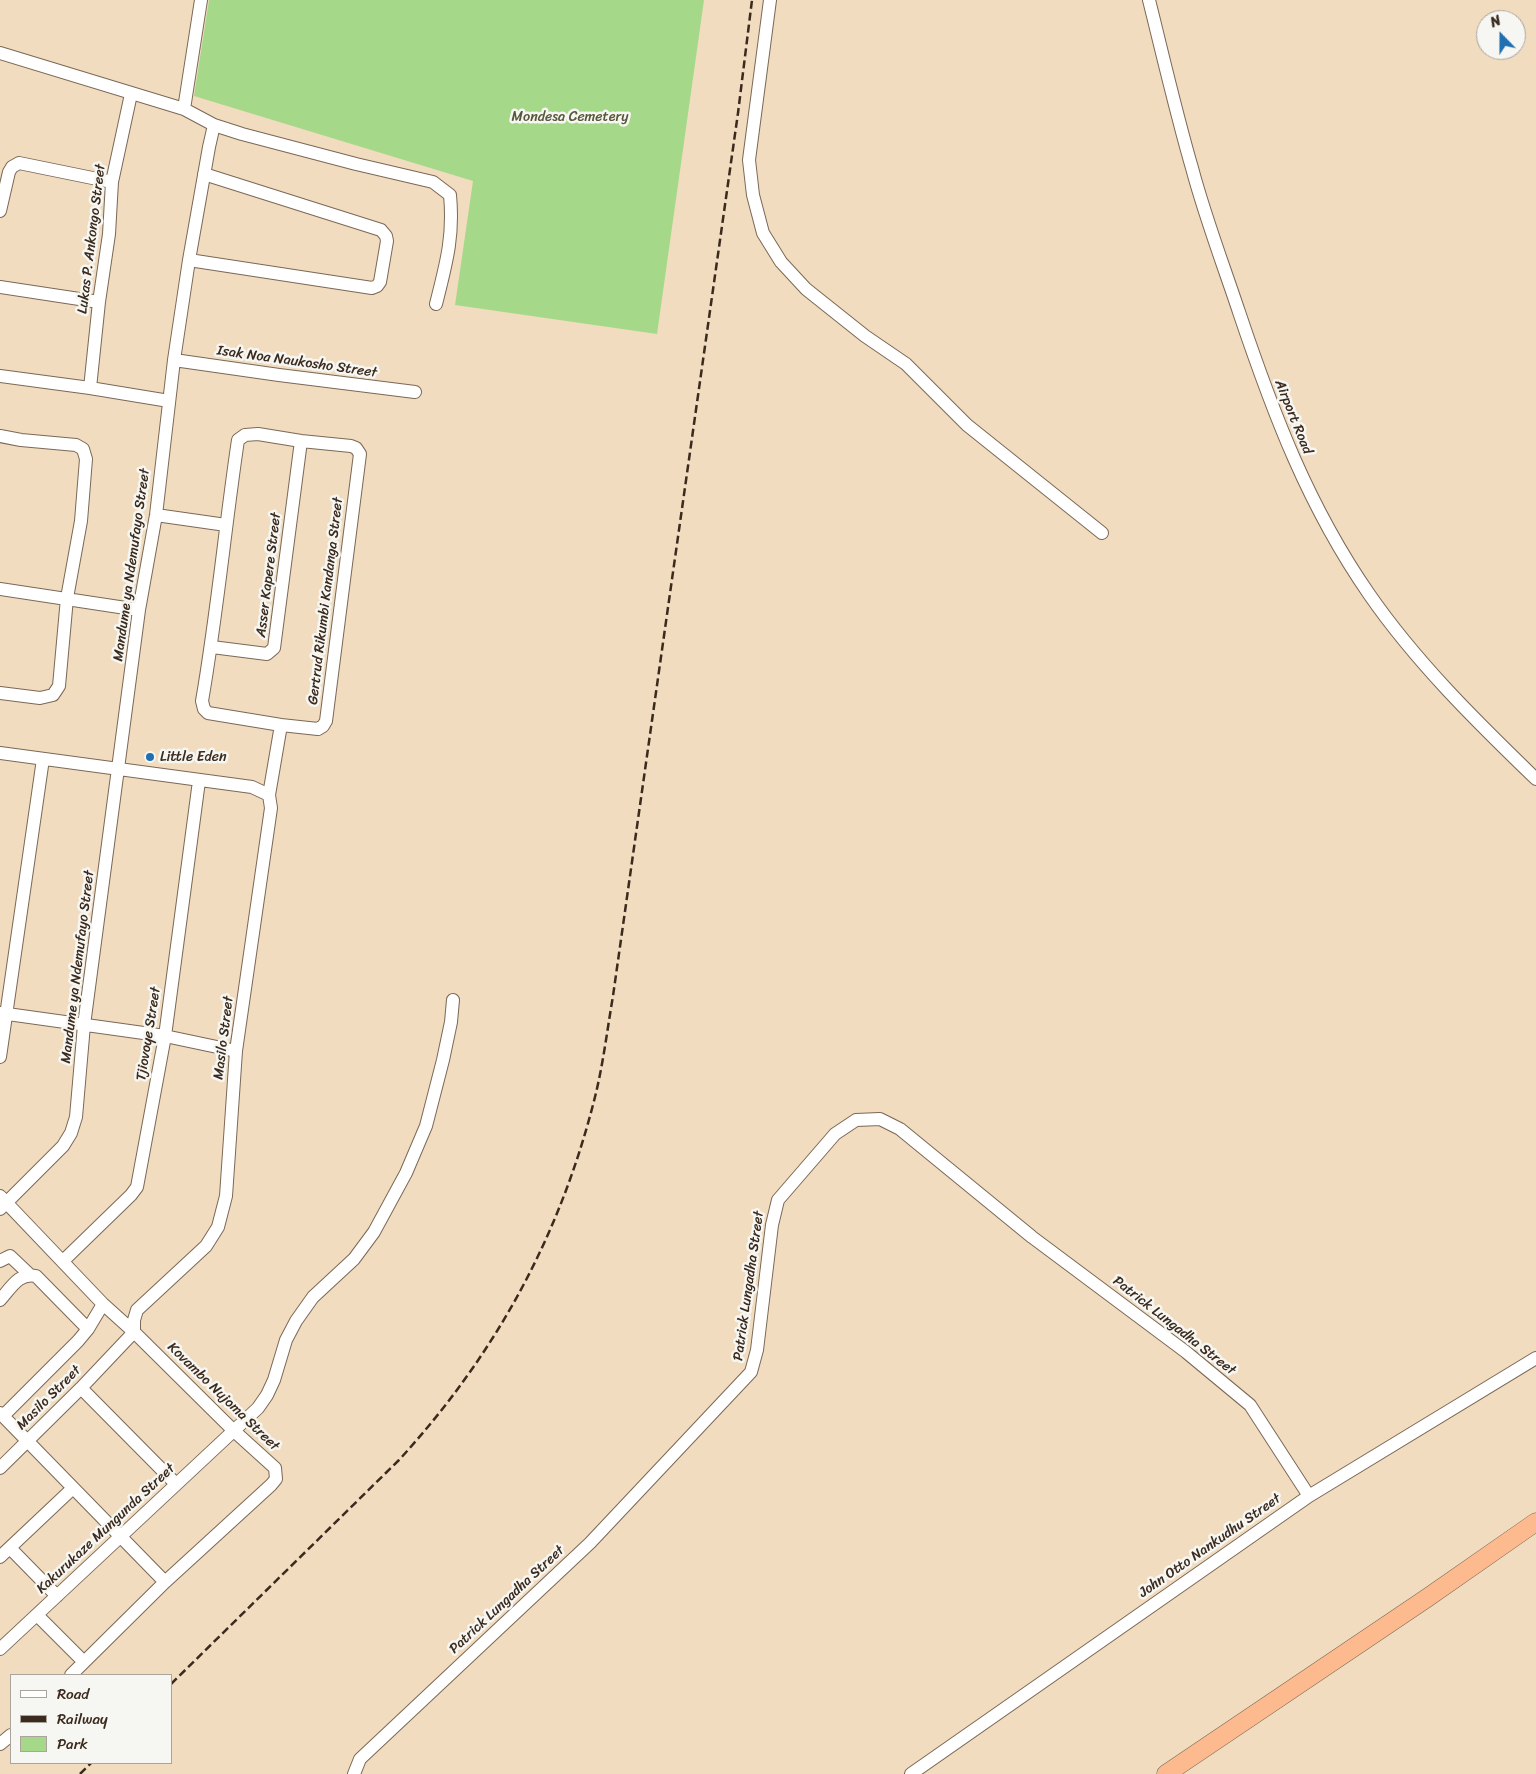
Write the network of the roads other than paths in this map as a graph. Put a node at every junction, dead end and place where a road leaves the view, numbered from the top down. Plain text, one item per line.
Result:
1 (201, 0) edge
2 (770, 0) edge
3 (1149, 0) edge
4 (0, 53) edge
5 (131, 94) junction
6 (184, 109) junction
7 (214, 125) junction
8 (204, 174) junction
9 (112, 182) junction
10 (0, 211) edge
11 (189, 260) junction
12 (0, 287) edge
13 (99, 302) junction
14 (436, 304) dead end
15 (174, 360) junction
16 (0, 376) edge
17 (90, 388) junction
18 (415, 392) dead end
19 (169, 401) junction
20 (0, 436) edge
21 (301, 442) junction
22 (156, 515) junction
23 (226, 525) junction
24 (1102, 533) dead end
25 (0, 588) edge
26 (67, 598) junction
27 (139, 610) junction
28 (212, 647) junction
29 (0, 693) edge
30 (281, 725) junction
31 (0, 753) edge
32 (43, 760) junction
33 (118, 769) junction
34 (1536, 779) edge
35 (199, 781) junction
36 (269, 795) junction
37 (453, 1000) dead end
38 (3, 1013) edge
39 (84, 1025) junction
40 (165, 1036) junction
41 (236, 1051) junction
42 (0, 1057) edge
43 (2, 1202) edge
44 (0, 1261) edge
45 (63, 1261) junction
46 (29, 1274) junction
47 (0, 1300) edge
48 (103, 1304) junction
49 (88, 1329) junction
50 (134, 1332) junction
51 (1536, 1358) edge
52 (81, 1388) junction
53 (1, 1415) edge
54 (232, 1430) junction
55 (26, 1442) junction
56 (0, 1468) edge
57 (176, 1484) junction
58 (73, 1488) junction
59 (1309, 1496) junction
60 (1536, 1522) edge
61 (120, 1535) junction
62 (10, 1548) junction
63 (0, 1558) edge
64 (165, 1582) junction
65 (57, 1596) junction
66 (37, 1615) junction
67 (0, 1649) edge
68 (84, 1662) junction
69 (72, 1674) edge
70 (10, 1736) edge
71 (0, 1744) edge
72 (354, 1774) edge
73 (911, 1774) edge
74 (1166, 1774) edge

1 - 6 street
2 - 24 street
3 - 34 street, Airport Road
4 - 5 street
5 - 6 street
5 - 9 street, Lukas P. Ankongo Street
6 - 7 street
7 - 8 street, Mandume ya Ndemufayo Street
7 - 14 street
8 - 11 street, Mandume ya Ndemufayo Street
8 - 11 street
9 - 10 street
9 - 13 street, Lukas P. Ankongo Street
11 - 15 street, Mandume ya Ndemufayo Street
12 - 13 street
13 - 17 street, Lukas P. Ankongo Street
15 - 18 street, Isak Noa Naukosho Street
15 - 19 street, Mandume ya Ndemufayo Street
16 - 17 street
17 - 19 street
19 - 22 street, Mandume ya Ndemufayo Street
20 - 26 street
21 - 23 street, Gertrud Rikumbi Kandanga Street
21 - 28 street, Asser Kapere Street
21 - 30 street, Gertrud Rikumbi Kandanga Street
22 - 23 street
22 - 27 street, Mandume ya Ndemufayo Street
23 - 28 street, Gertrud Rikumbi Kandanga Street
25 - 26 street
26 - 27 street
26 - 29 street
27 - 33 street, Mandume ya Ndemufayo Street
28 - 30 street, Gertrud Rikumbi Kandanga Street
30 - 36 street, Masilo Street
31 - 32 street
32 - 33 street
32 - 38 street
33 - 35 street
33 - 39 street, Mandume ya Ndemufayo Street
35 - 36 street
35 - 40 street, Tjiovoye Street
36 - 41 street, Masilo Street
37 - 54 street, Kakurukaze Mungunda Street
38 - 39 street
38 - 42 street
39 - 40 street
39 - 43 street, Mandume ya Ndemufayo Street
40 - 41 street
40 - 45 street, Tjiovoye Street
41 - 50 street, Masilo Street
43 - 45 street, Kovambo Nujoma Street
44 - 46 street
45 - 48 street, Kovambo Nujoma Street
46 - 47 street
46 - 49 street
48 - 49 street
48 - 50 street, Kovambo Nujoma Street
49 - 53 street
50 - 52 street, Masilo Street
50 - 54 street, Kovambo Nujoma Street
51 - 59 street, John Otto Nankudhu Street
52 - 55 street, Masilo Street
52 - 57 street
53 - 55 street
54 - 57 street, Kakurukaze Mungunda Street
54 - 64 street, Kovambo Nujoma Street
55 - 56 street, Masilo Street
55 - 58 street
57 - 61 street, Kakurukaze Mungunda Street
58 - 61 street
58 - 62 street
59 - 72 street, Patrick Lungadha Street
59 - 73 street, John Otto Nankudhu Street
60 - 74 highway
61 - 64 street
61 - 65 street, Kakurukaze Mungunda Street
62 - 63 street
62 - 65 street
64 - 68 street, Kovambo Nujoma Street
65 - 66 street, Kakurukaze Mungunda Street
66 - 67 street, Kakurukaze Mungunda Street
66 - 68 street
68 - 69 street, Kovambo Nujoma Street
70 - 71 street

